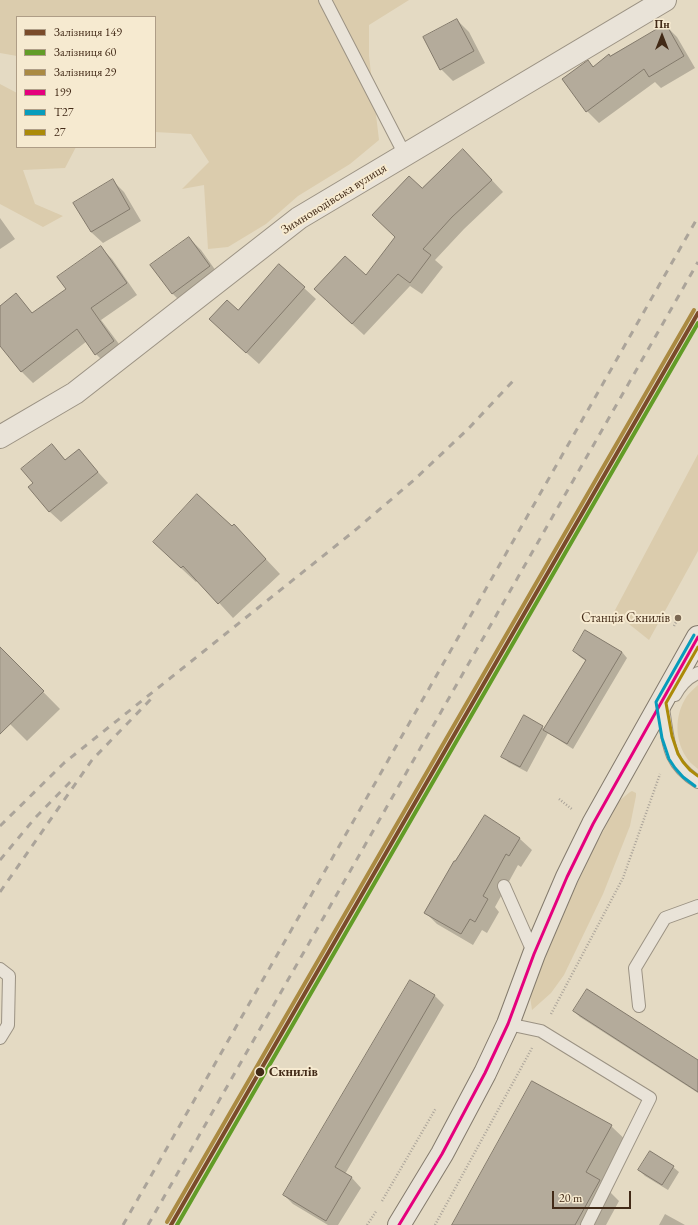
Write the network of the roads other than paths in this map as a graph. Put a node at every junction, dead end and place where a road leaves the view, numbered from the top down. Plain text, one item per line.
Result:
1 (325, 0) edge
2 (665, 0) edge
3 (405, 155) junction
4 (0, 437) edge
5 (698, 637) edge
6 (698, 673) edge
7 (663, 712) junction
8 (698, 782) edge
9 (504, 886) dead end
10 (698, 906) edge
11 (534, 954) junction
12 (0, 969) edge
13 (639, 1006) dead end
14 (508, 1024) junction
15 (0, 1038) edge
16 (399, 1225) edge
17 (587, 1225) edge

1 - 3 lane
2 - 3 street, Зимноводівська вулиця
3 - 4 street, Зимноводівська вулиця
5 - 7 street
6 - 7 lane
7 - 8 lane
7 - 11 street
9 - 11 lane
10 - 13 lane
11 - 14 street
12 - 15 lane
14 - 16 street
14 - 17 lane

